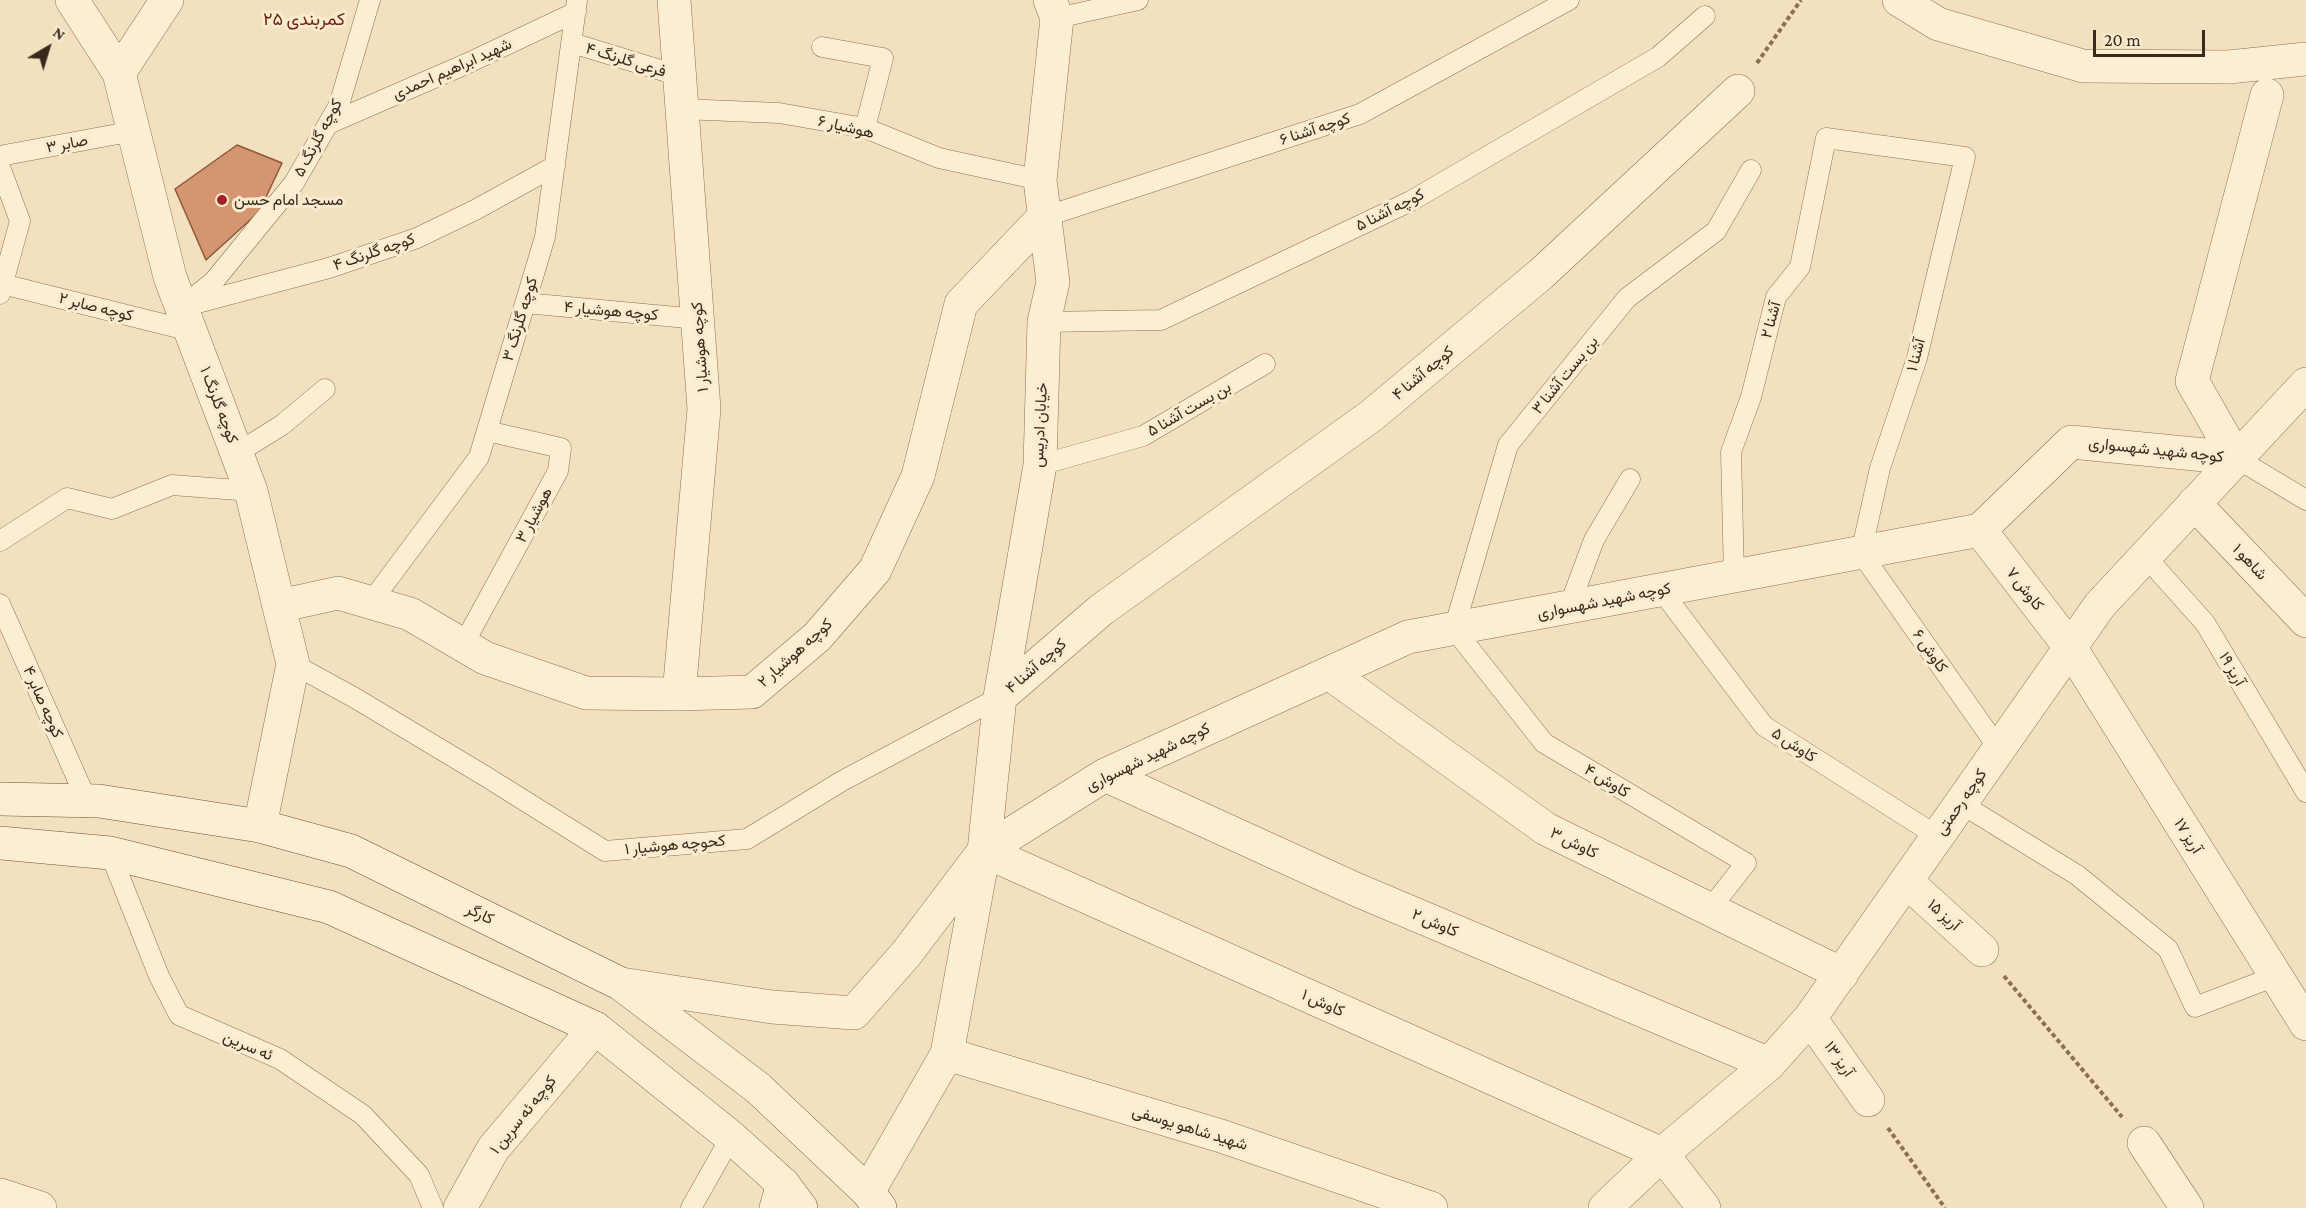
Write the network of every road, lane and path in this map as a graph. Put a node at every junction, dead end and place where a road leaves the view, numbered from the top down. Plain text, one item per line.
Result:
1 (72, 0) edge
2 (167, 0) edge
3 (370, 0) edge
4 (674, 0) edge
5 (1137, 0) edge
6 (1569, 0) edge
7 (1801, 0) edge
8 (1899, 0) edge
9 (576, 6) edge
10 (1053, 9) edge
11 (1705, 16) dead end
12 (572, 43) junction
13 (822, 46) dead end
14 (2306, 59) edge
15 (119, 73) junction
16 (680, 76) junction
17 (1738, 91) joint
18 (2267, 95) dead end
19 (682, 109) junction
20 (328, 124) junction
21 (865, 128) junction
22 (134, 131) junction
23 (0, 156) edge
24 (1965, 157) joint
25 (555, 166) junction
26 (0, 167) edge
27 (1751, 170) dead end
28 (1040, 180) junction
29 (1044, 217) junction
30 (1, 289) edge
31 (525, 303) junction
32 (186, 319) junction
33 (698, 319) junction
34 (1044, 322) junction
35 (1265, 364) dead end
36 (2306, 384) edge
37 (325, 389) dead end
38 (487, 431) junction
39 (237, 453) junction
40 (2236, 458) junction
41 (1040, 465) junction
42 (1630, 479) dead end
43 (251, 491) junction
44 (2306, 500) edge
45 (2194, 503) junction
46 (1980, 530) junction
47 (0, 541) edge
48 (1861, 552) junction
49 (2145, 556) junction
50 (1734, 576) junction
51 (1661, 590) junction
52 (371, 602) junction
53 (0, 604) edge
54 (279, 606) junction
55 (1569, 607) junction
56 (2306, 621) edge
57 (1454, 629) junction
58 (463, 645) junction
59 (2070, 647) junction
60 (293, 664) junction
61 (1329, 673) junction
62 (679, 694) junction
63 (1000, 697) junction
64 (1999, 749) junction
65 (1105, 775) junction
66 (2306, 792) edge
67 (0, 799) edge
68 (87, 801) junction
69 (1960, 803) junction
70 (260, 826) junction
71 (1937, 836) junction
72 (0, 843) edge
73 (984, 851) junction
74 (110, 853) junction
75 (1906, 881) junction
76 (1710, 909) junction
77 (1982, 950) joint
78 (1842, 974) junction
79 (2276, 976) junction
80 (621, 984) junction
81 (1810, 1018) junction
82 (2306, 1024) edge
83 (595, 1028) junction
84 (947, 1054) junction
85 (1770, 1064) junction
86 (1868, 1100) joint
87 (731, 1137) junction
88 (2144, 1143) joint
89 (1662, 1155) junction
90 (0, 1196) edge
91 (787, 1200) edge
92 (874, 1200) edge
93 (40, 1208) edge
94 (433, 1208) edge
95 (460, 1208) edge
96 (691, 1208) edge
97 (1431, 1208) edge
98 (1605, 1208) edge
99 (1704, 1208) edge
100 (1945, 1208) edge
101 (2187, 1208) edge

1 - 15 street, کوچه گلرنگ ۱
2 - 15 street
3 - 20 lane, کوچه گلرنگ ۵
4 - 16 street, کوچه هوشیار ۱
5 - 10 lane
6 - 29 lane, کوچه آشنا ۶
7 - 17 path
8 - 14 street
9 - 12 lane, کوچه گلرنگ ۳
9 - 20 lane, شهید ابراهیم احمدی
10 - 28 street, خیابان ادریس
11 - 34 lane, کوچه آشنا ۵
12 - 16 lane, فرعی گلرنگ ۴
12 - 25 lane, کوچه گلرنگ ۳
13 - 21 lane
15 - 22 street, کوچه گلرنگ ۱
16 - 19 street, کوچه هوشیار ۱
17 - 63 street, کوچه آشنا ۴
18 - 40 street
19 - 21 lane, هوشیار ۶
19 - 33 street, کوچه هوشیار ۱
20 - 32 lane, کوچه گلرنگ ۵
21 - 28 lane, هوشیار ۶
22 - 23 lane, صابر ۳
22 - 32 street, کوچه گلرنگ ۱
24 - 48 lane, آشنا ۱
24 - 50 lane, آشنا ۲
25 - 31 lane, کوچه گلرنگ ۳
25 - 32 lane, کوچه گلرنگ ۴
26 - 30 lane
27 - 57 lane, بن بست آشنا ۳
28 - 29 street, خیابان ادریس
29 - 34 street, خیابان ادریس
29 - 62 street, کوچه هوشیار ۲
30 - 32 lane, کوچه صابر ۲
31 - 33 lane, کوچه هوشیار ۴
31 - 38 lane, کوچه گلرنگ ۳
32 - 39 street, کوچه گلرنگ ۱
33 - 62 street, کوچه هوشیار ۱
34 - 41 street, خیابان ادریس
35 - 41 lane, بن بست آشنا ۵
36 - 40 street, کوچه رحمتی
37 - 39 lane
38 - 52 lane, کوچه گلرنگ ۳
38 - 58 lane, هوشیار ۳
39 - 43 street, کوچه گلرنگ ۱
40 - 44 lane
40 - 45 street, کوچه رحمتی
40 - 46 street, کوچه شهید شهسواری
41 - 63 street, خیابان ادریس
42 - 55 lane
43 - 47 lane
43 - 54 street, کوچه گلرنگ ۱
45 - 49 street, کوچه رحمتی
45 - 56 street, شاهو ۱
46 - 48 street, کوچه شهید شهسواری
46 - 59 street, کاوش ۷
48 - 50 street, کوچه شهید شهسواری
48 - 64 lane, کاوش ۶
49 - 59 street, کوچه رحمتی
49 - 66 lane, آریز ‍۱۹
50 - 51 street, کوچه شهید شهسواری
51 - 55 street, کوچه شهید شهسواری
51 - 71 lane, کاوش ۵
52 - 54 street, کوچه هوشیار ۲
52 - 58 street, کوچه هوشیار ۲
53 - 68 lane, کوچه صابر ۴
54 - 60 street, کوچه گلرنگ ۱
55 - 57 street, کوچه شهید شهسواری
57 - 61 street, کوچه شهید شهسواری
57 - 76 lane, کاوش ۴
58 - 62 street, کوچه هوشیار ۲
59 - 64 street, کوچه رحمتی
59 - 79 street, آریز ۱۷
60 - 63 lane, کحوچه هوشیار ۱
60 - 70 street, کوچه گلرنگ ۱
61 - 65 street, کوچه شهید شهسواری
61 - 76 street, کاوش ۳
63 - 73 street, خیابان ادریس
64 - 69 street, کوچه رحمتی
65 - 73 street, کوچه شهید شهسواری
65 - 85 street, کاوش ۲
67 - 68 street, کارگر
68 - 70 street, کارگر
69 - 71 street, کوچه رحمتی
69 - 79 lane
70 - 80 street, کارگر
71 - 75 street, کوچه رحمتی
72 - 74 street
73 - 80 street
73 - 84 street, خیابان ادریس
73 - 89 street, کاوش ۱
74 - 83 street
74 - 94 lane, ئه سرین
75 - 77 street, آریز ۱۵
75 - 78 street, کوچه رحمتی
76 - 78 street, کاوش ۳
77 - 88 path
78 - 81 street, کوچه رحمتی
79 - 82 street, آریز ۱۷
80 - 92 street, کارگر
81 - 85 street, کوچه رحمتی
81 - 86 street, آریز ۱۳
83 - 87 street
83 - 95 street, کوچه ئه سرین ۱
84 - 92 street, خیابان ادریس
84 - 97 street, شهید شاهو یوسفی
85 - 89 street, کوچه رحمتی
86 - 100 path
87 - 91 street
87 - 96 lane
88 - 101 street
89 - 98 street, کوچه رحمتی
89 - 99 street
90 - 93 street

